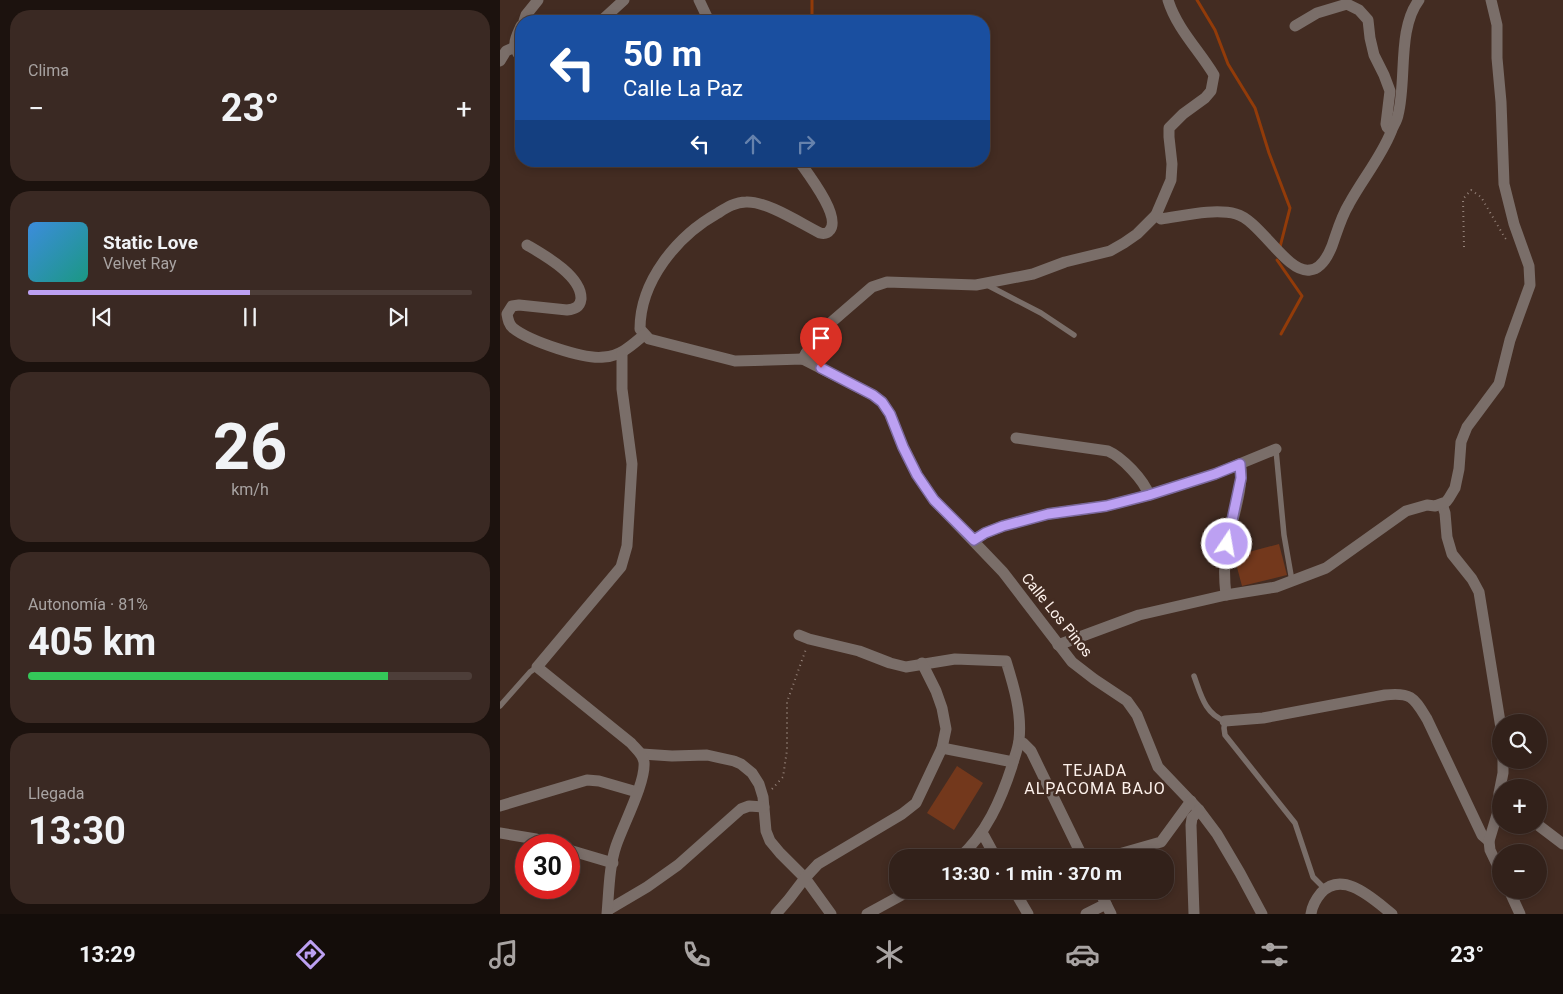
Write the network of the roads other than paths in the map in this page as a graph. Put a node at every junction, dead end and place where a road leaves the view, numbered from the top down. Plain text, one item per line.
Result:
1 (538, 0) edge
2 (624, 0) edge
3 (699, 0) edge
4 (1168, 0) edge
5 (1418, 0) edge
6 (1491, 0) edge
7 (526, 15) edge
8 (608, 15) edge
9 (706, 15) edge
10 (1296, 26) dead end
11 (515, 40) edge
12 (515, 47) joint
13 (500, 61) edge
14 (1391, 131) junction
15 (803, 167) edge
16 (1156, 216) junction
17 (527, 245) dead end
18 (987, 282) junction
19 (644, 335) junction
20 (1074, 335) dead end
21 (622, 353) junction
22 (803, 359) junction
23 (1016, 438) dead end
24 (1276, 449) joint
25 (1240, 464) junction
26 (1149, 495) junction
27 (1442, 504) junction
28 (974, 540) junction
29 (1292, 581) junction
30 (1226, 596) junction
31 (804, 637) road end
32 (1058, 645) junction
33 (922, 663) junction
34 (537, 667) junction
35 (1194, 676) dead end
36 (500, 706) edge
37 (1499, 714) edge
38 (1225, 721) junction
39 (1019, 742) junction
40 (942, 748) junction
41 (642, 754) junction
42 (1013, 762) junction
43 (637, 792) junction
44 (764, 802) junction
45 (500, 806) edge
46 (1195, 806) junction
47 (1492, 832) edge
48 (1547, 832) edge
49 (500, 833) edge
50 (981, 834) junction
51 (515, 836) edge
52 (1489, 841) junction
53 (1563, 844) edge
54 (967, 849) edge
55 (991, 849) edge
56 (1079, 849) edge
57 (1136, 849) edge
58 (580, 853) edge
59 (1492, 854) edge
60 (612, 863) junction
61 (805, 878) junction
62 (1325, 889) junction
63 (894, 899) edge
64 (1019, 899) edge
65 (1513, 899) edge
66 (1109, 909) edge
67 (607, 912) edge
68 (776, 914) edge
69 (831, 914) edge
70 (867, 914) edge
71 (1028, 914) edge
72 (1086, 914) edge
73 (1194, 914) edge
74 (1262, 914) edge
75 (1311, 914) edge
76 (1392, 914) edge
77 (1520, 914) edge

1 - 7 street
2 - 8 street
3 - 9 street
4 - 16 street
5 - 14 street
6 - 27 street
10 - 14 street
11 - 12 street
12 - 13 street
14 - 16 street
15 - 19 street
16 - 18 street
17 - 21 street
18 - 20 lane
18 - 22 street
19 - 21 street
19 - 22 street
21 - 34 street
22 - 28 street, Calle Los Pinos
23 - 26 street
24 - 25 street
24 - 29 lane
25 - 26 street
25 - 30 street
26 - 28 street
27 - 29 street
27 - 37 street
28 - 32 street, Calle Los Pinos
29 - 30 street
30 - 32 street
31 - 33 street
32 - 46 street, Calle Los Pinos
33 - 39 street
33 - 40 street
34 - 36 lane
34 - 41 street
35 - 38 lane
38 - 52 street
38 - 62 lane
39 - 42 street
39 - 56 street
40 - 42 street
40 - 61 street
41 - 43 street
41 - 44 street
42 - 50 street
43 - 45 street
43 - 60 street
44 - 61 street
44 - 67 street
46 - 57 street
46 - 73 street
46 - 74 street, Calle Los Pinos
47 - 52 street
48 - 53 street
49 - 51 street
50 - 54 street
50 - 55 street
52 - 59 street
58 - 60 street
60 - 67 street
61 - 68 street
61 - 69 street
62 - 75 street
62 - 76 street
63 - 70 street
64 - 71 street
65 - 77 street
66 - 72 street

